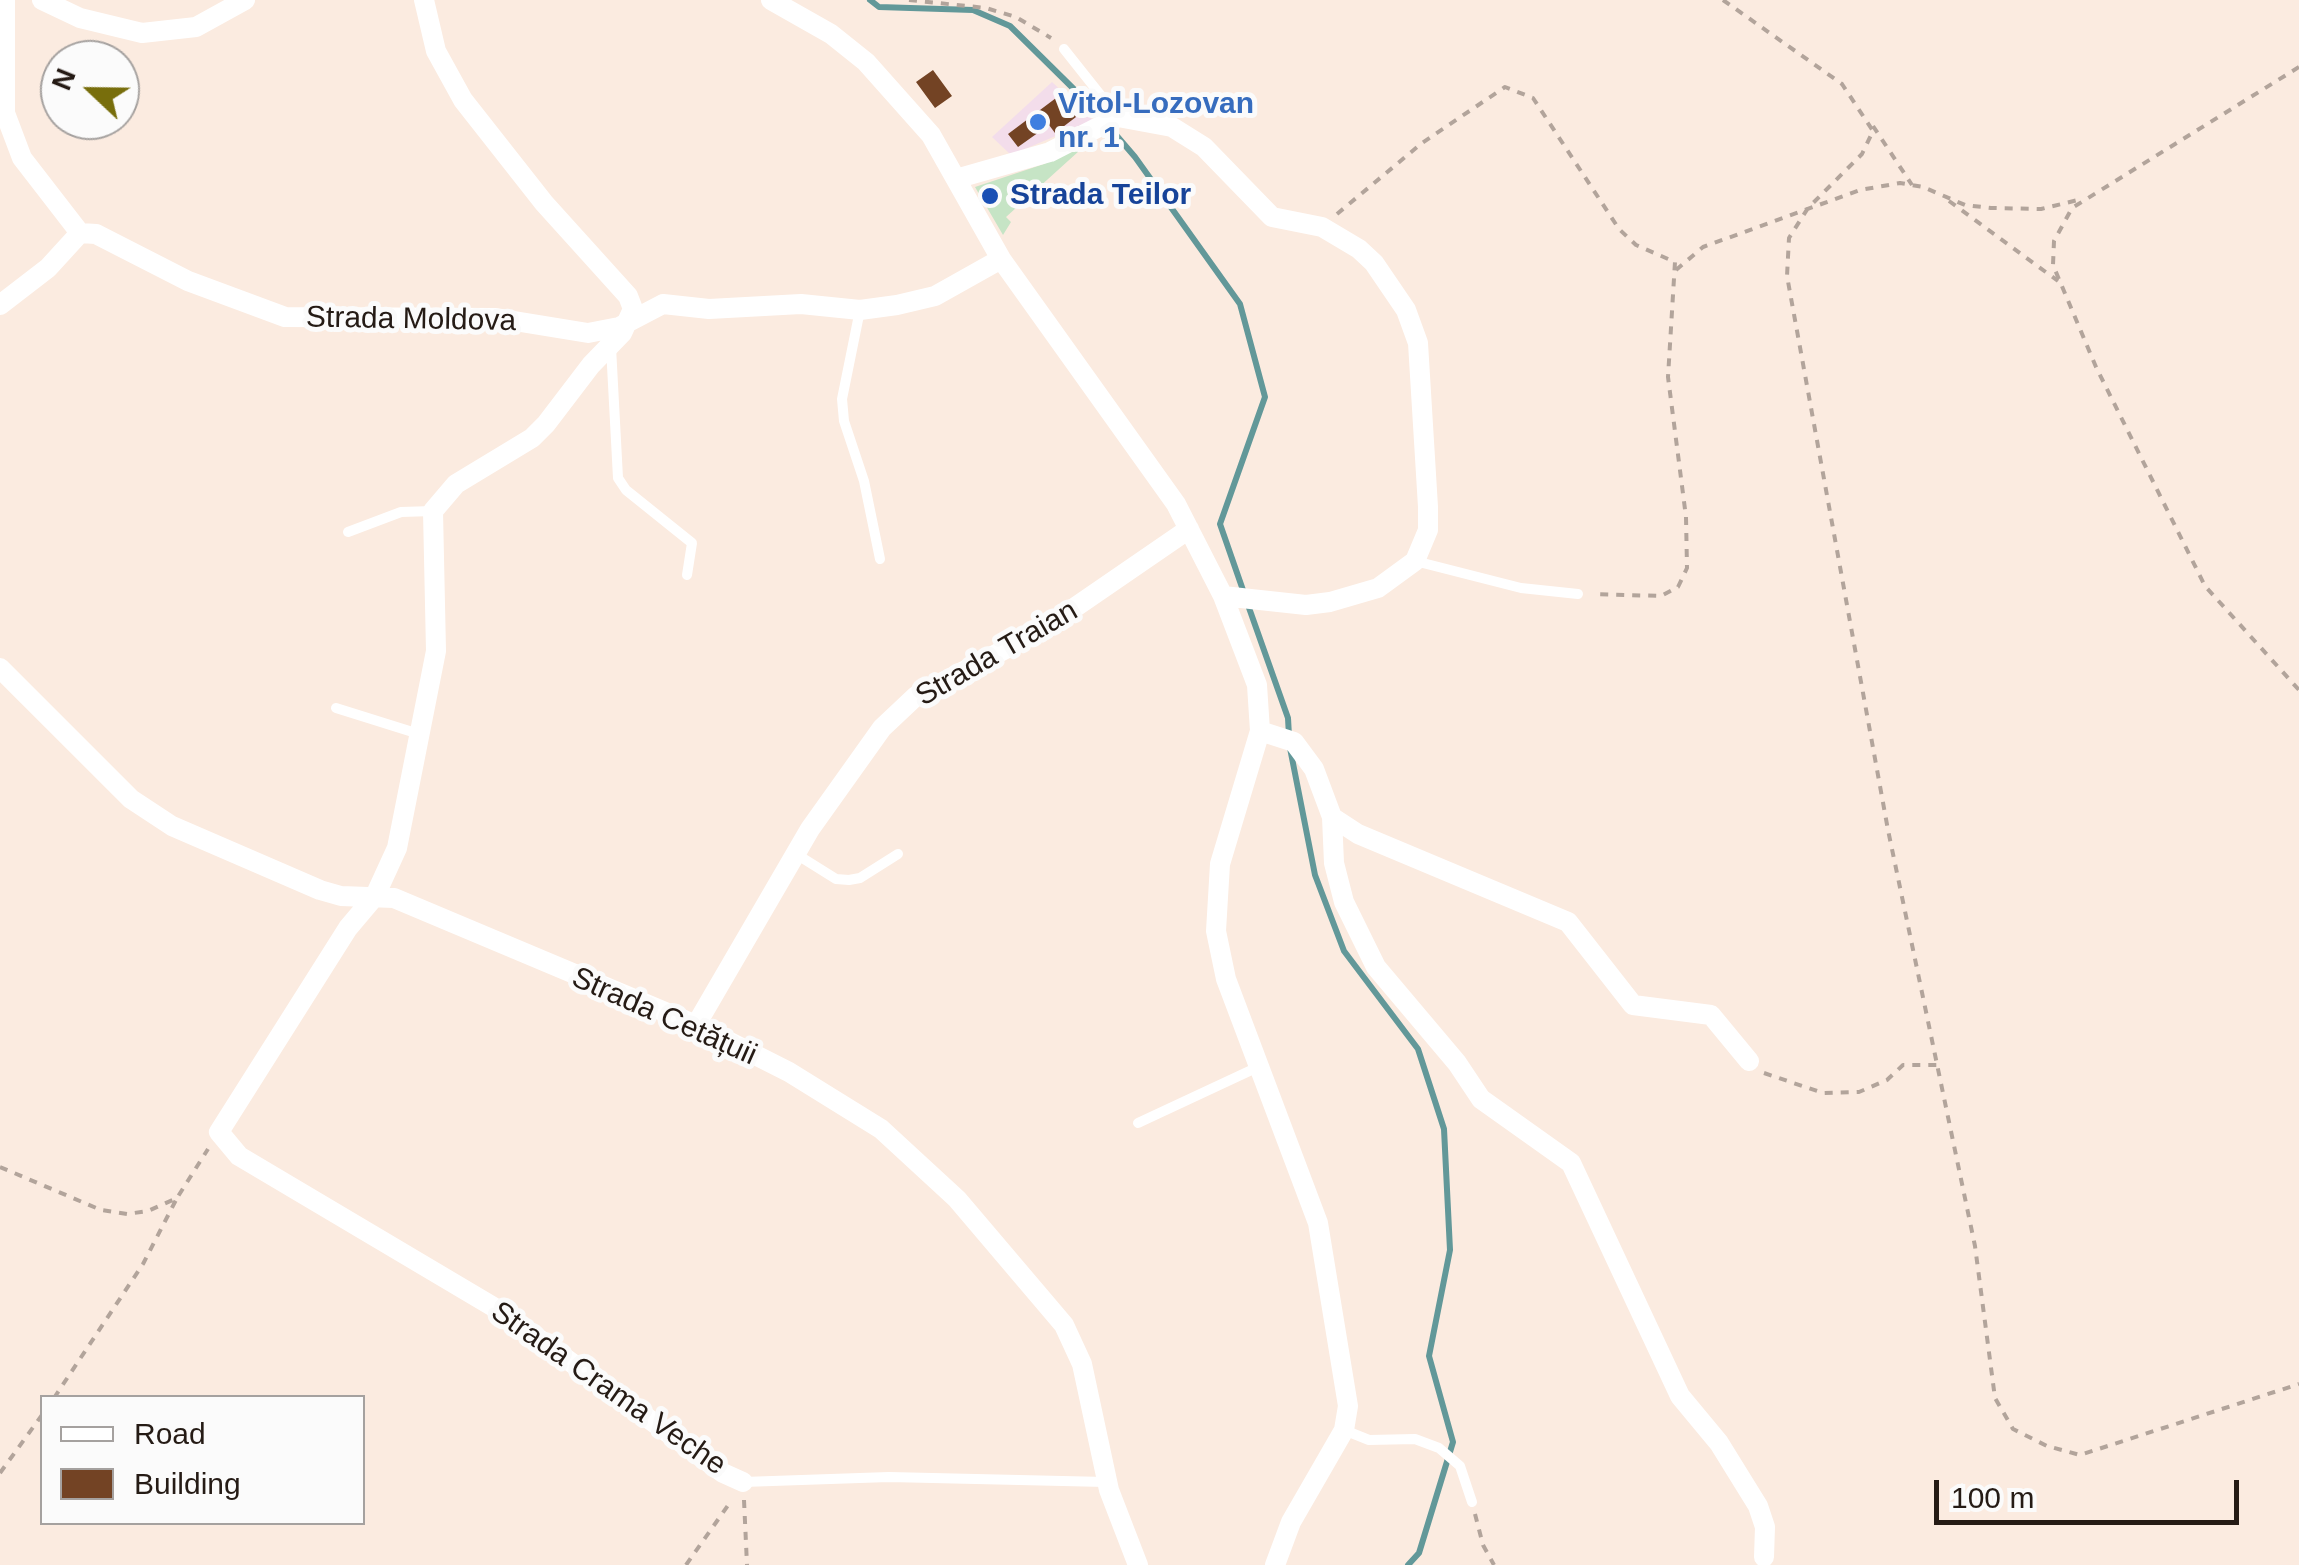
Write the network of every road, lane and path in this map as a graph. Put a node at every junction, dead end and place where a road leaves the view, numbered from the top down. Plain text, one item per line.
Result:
1 (5, 0) edge
2 (42, 0) edge
3 (246, 0) edge
4 (424, 0) edge
5 (771, 0) edge
6 (909, 0) edge
7 (1723, 0) edge
8 (794, 5) edge
9 (1064, 48) joint
10 (2299, 67) edge
11 (1118, 116) junction
12 (1870, 121) junction
13 (959, 178) junction
14 (1912, 185) junction
15 (1930, 190) junction
16 (2086, 198) junction
17 (1808, 208) junction
18 (1322, 227) junction
19 (80, 234) junction
20 (1001, 259) junction
21 (1674, 272) junction
22 (2061, 285) junction
23 (0, 305) edge
24 (860, 310) junction
25 (630, 320) junction
26 (611, 347) junction
27 (433, 512) junction
28 (1189, 529) junction
29 (348, 532) dead end
30 (880, 560) dead end
31 (1415, 561) junction
32 (687, 575) dead end
33 (1578, 594) joint
34 (1238, 599) junction
35 (0, 668) edge
36 (2299, 690) edge
37 (336, 708) dead end
38 (419, 734) junction
39 (1277, 736) junction
40 (1332, 817) junction
41 (796, 854) junction
42 (898, 854) dead end
43 (375, 896) junction
44 (696, 1025) junction
45 (1748, 1061) joint
46 (1939, 1065) junction
47 (1258, 1067) junction
48 (1138, 1123) dead end
49 (219, 1132) junction
50 (0, 1168) edge
51 (177, 1198) junction
52 (2299, 1384) edge
53 (56, 1395) edge
54 (40, 1418) edge
55 (1344, 1430) junction
56 (0, 1473) edge
57 (743, 1482) junction
58 (1107, 1482) junction
59 (1472, 1502) joint
60 (729, 1504) dead end
61 (1764, 1557) dead end
62 (686, 1565) edge
63 (746, 1565) edge
64 (1138, 1565) edge
65 (1275, 1565) edge
66 (1494, 1565) edge

1 - 19 street
2 - 3 street
4 - 25 street
5 - 8 street
6 - 9 path
7 - 12 path
8 - 13 street
9 - 11 lane
10 - 16 path
11 - 13 street
11 - 18 street
12 - 14 path
12 - 17 path
13 - 20 street
14 - 15 path
14 - 17 path
15 - 16 path
15 - 22 path
16 - 22 path
17 - 21 path
17 - 46 path
18 - 21 path
18 - 31 street
19 - 23 street
19 - 25 street, Strada Moldova
20 - 24 street, Strada Moldova
20 - 28 street
21 - 33 path
22 - 36 path
24 - 25 street, Strada Moldova
24 - 30 lane
25 - 26 street
26 - 27 street
26 - 32 lane
27 - 29 lane
27 - 38 street
28 - 34 street
28 - 41 street, Strada Traian
31 - 33 lane
31 - 34 street
34 - 39 street
35 - 43 street, Strada Cetățuii
37 - 38 lane
38 - 43 street
39 - 40 street
39 - 47 street
40 - 45 street
40 - 61 street
41 - 42 lane
41 - 44 street, Strada Traian
43 - 44 street, Strada Cetățuii
43 - 49 street
44 - 58 street, Strada Cetățuii
45 - 46 path
46 - 52 path
47 - 48 lane
47 - 55 street
49 - 51 path
49 - 57 street, Strada Crama Veche
50 - 51 path
51 - 53 path
54 - 56 path
55 - 59 lane
55 - 65 street
57 - 58 lane, Strada Crama Veche
57 - 63 path
58 - 64 street, Strada Cetățuii
59 - 66 path
60 - 62 path

